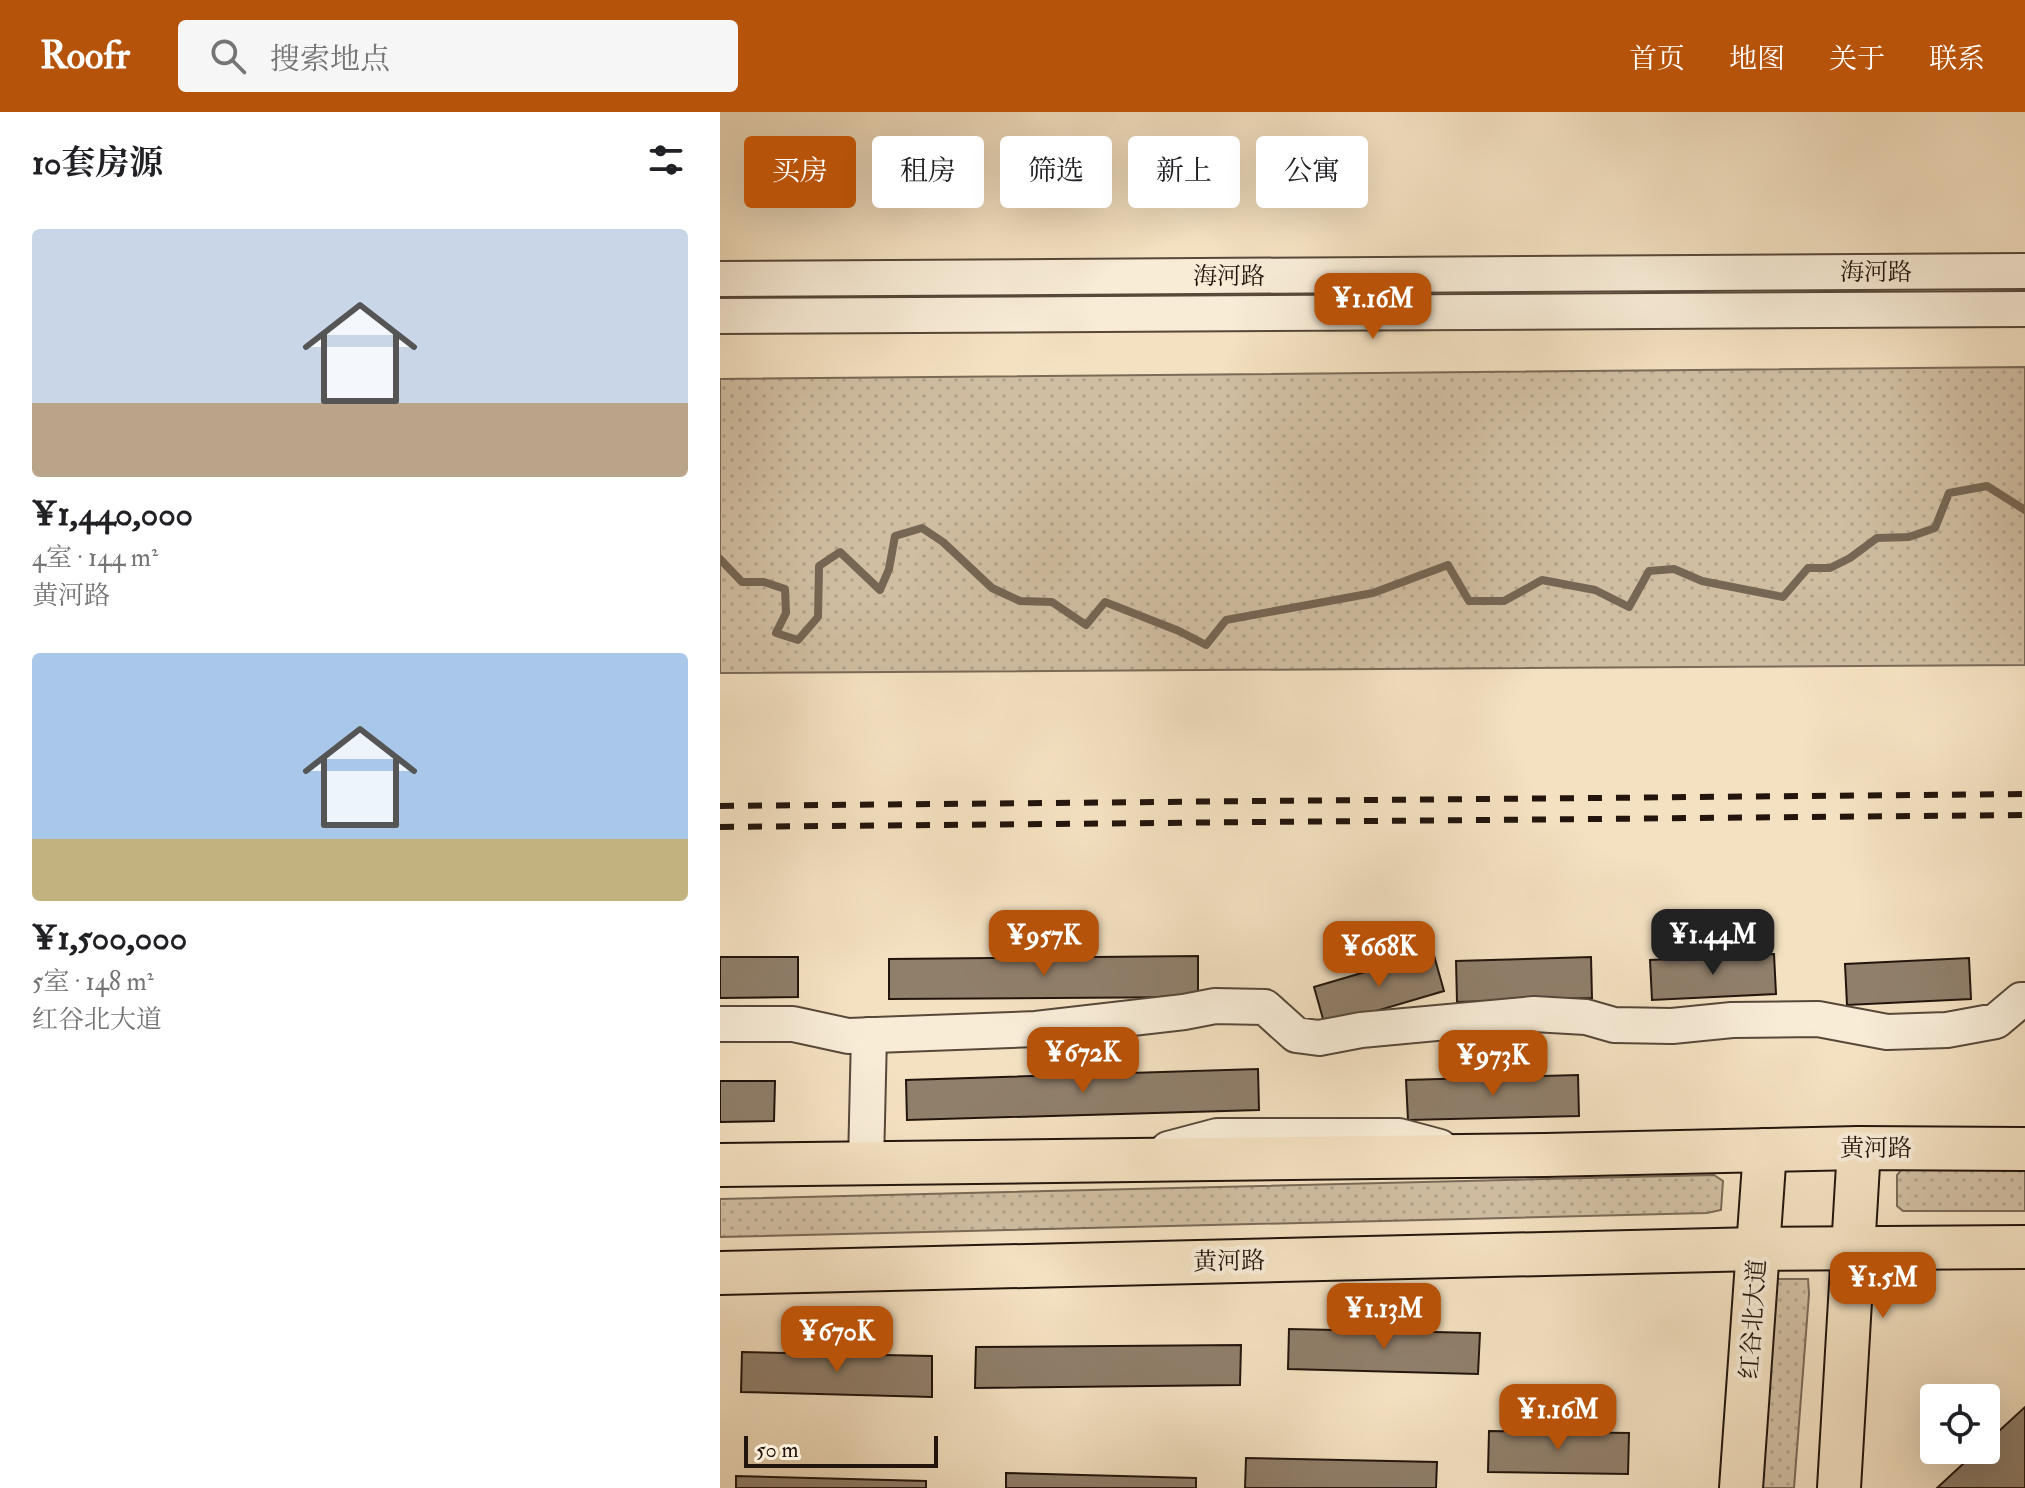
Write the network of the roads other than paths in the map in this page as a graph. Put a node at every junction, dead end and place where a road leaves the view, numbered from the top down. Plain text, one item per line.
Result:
1 (2025, 271) edge
2 (720, 279) edge
3 (2025, 309) edge
4 (720, 316) edge
5 (2025, 1000) edge
6 (720, 1024) edge
7 (859, 1036) junction
8 (1859, 1148) junction
9 (2025, 1149) edge
10 (1765, 1150) junction
11 (855, 1164) junction
12 (720, 1165) edge
13 (2025, 1247) edge
14 (1840, 1248) junction
15 (1758, 1249) junction
16 (720, 1273) edge
17 (1741, 1488) edge
18 (1813, 1488) edge
19 (1839, 1488) edge

1 - 2 street, 海河路
3 - 4 street, 海河路
5 - 7 street
6 - 7 street
7 - 11 street
8 - 9 main road, 黄河路
8 - 10 main road, 黄河路
8 - 14 main road
10 - 11 main road, 黄河路
10 - 15 main road, 红谷北大道
11 - 12 main road, 黄河路
13 - 14 main road, 黄河路
14 - 15 main road, 黄河路
14 - 18 main road
14 - 19 main road
15 - 16 main road, 黄河路
15 - 17 main road, 红谷北大道

